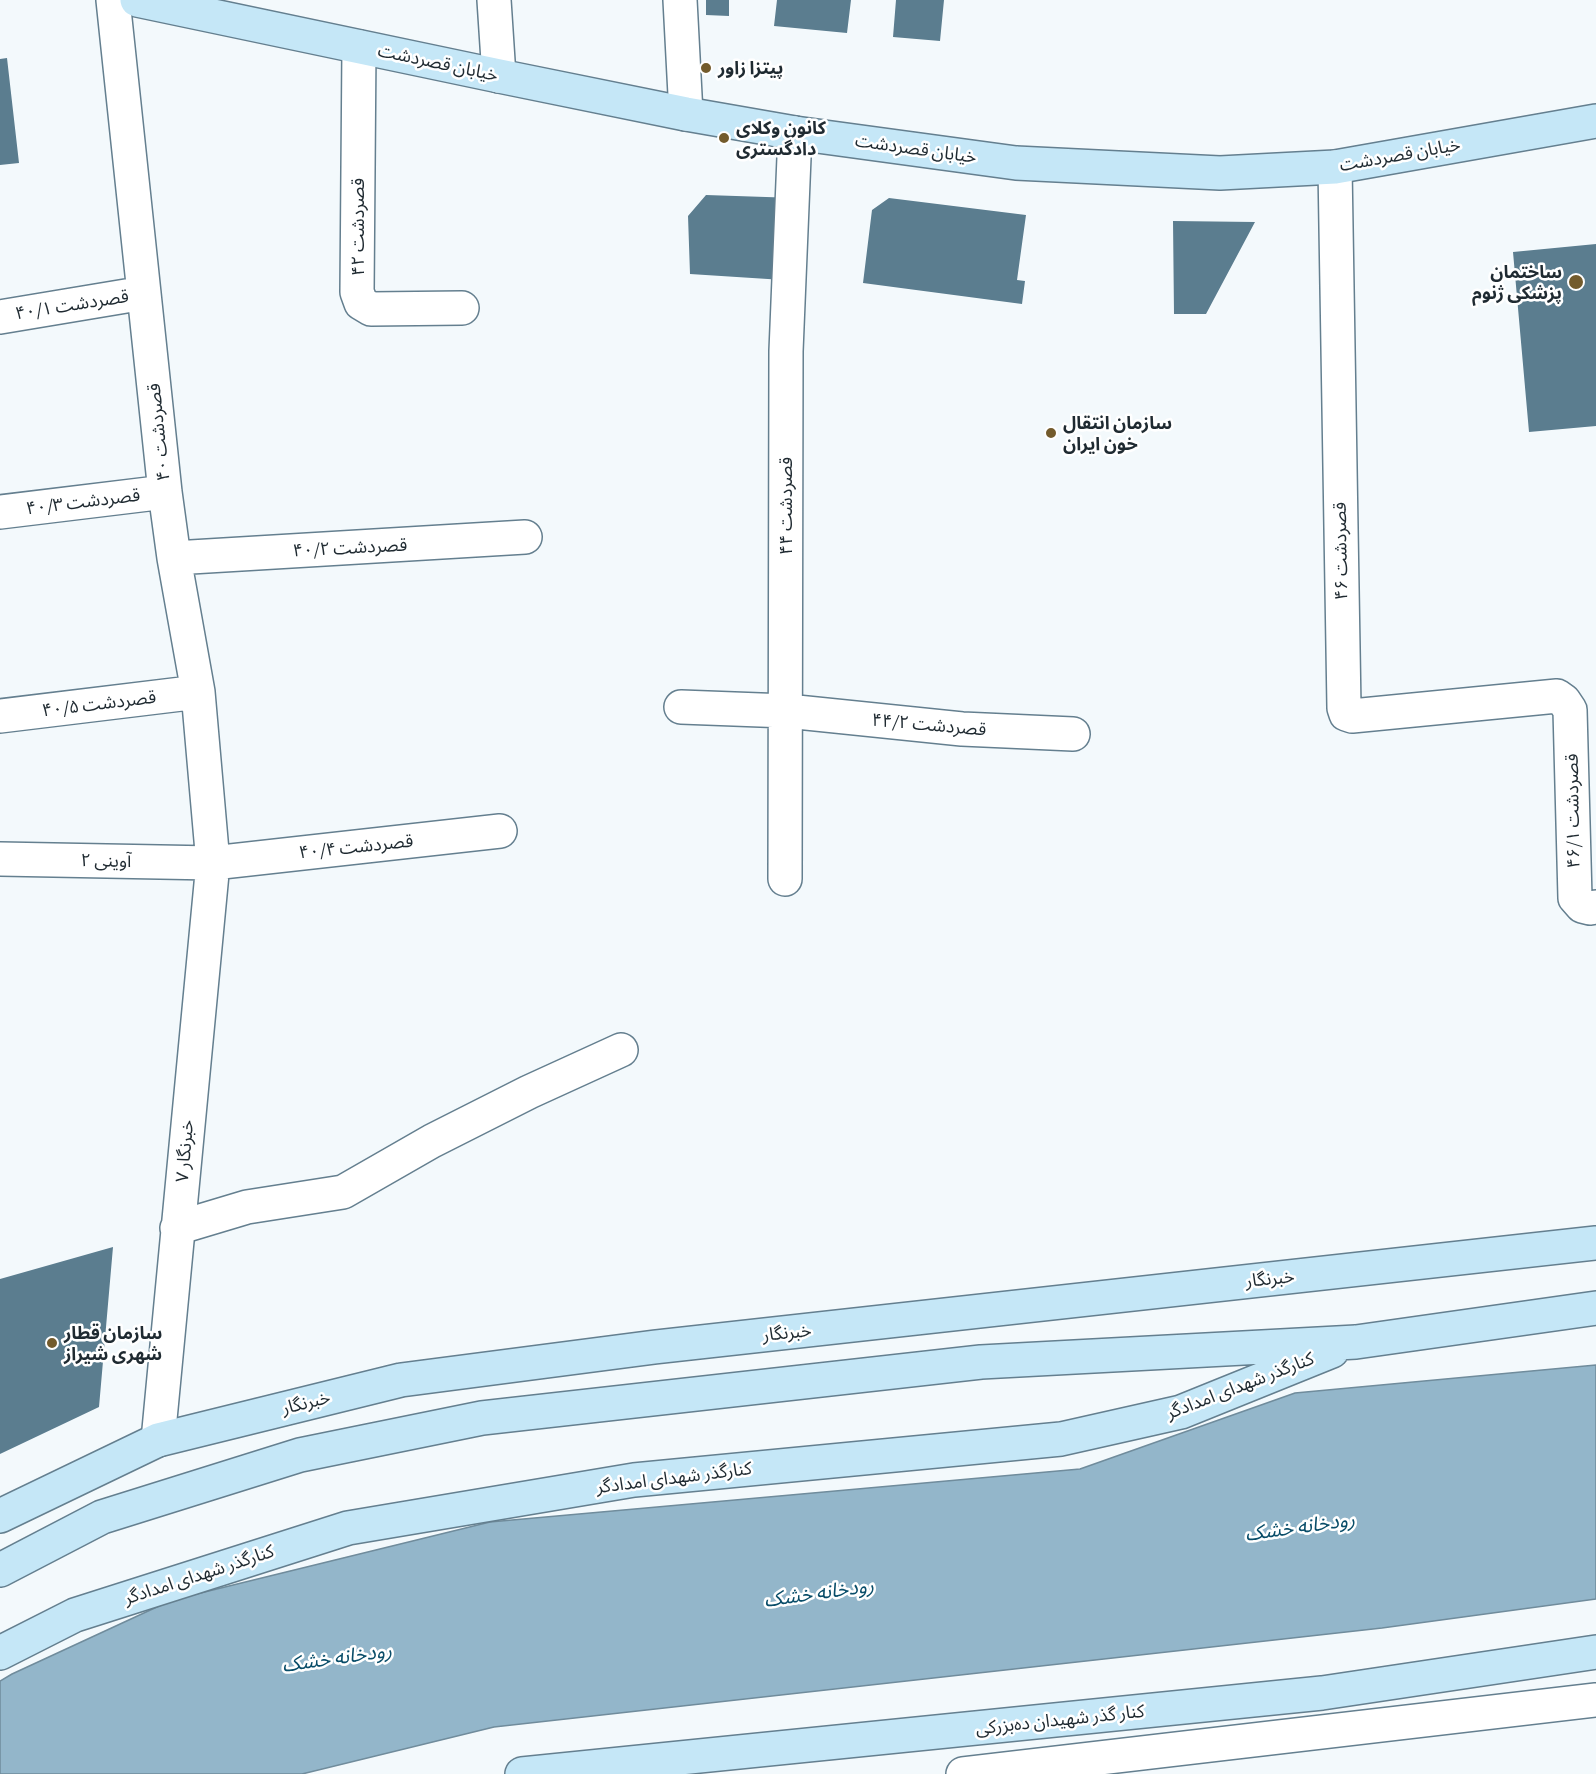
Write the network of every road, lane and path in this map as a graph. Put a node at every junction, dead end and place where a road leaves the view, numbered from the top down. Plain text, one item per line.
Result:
1 (113, 0) edge
2 (137, 0) edge
3 (494, 0) edge
4 (680, 0) edge
5 (359, 47) junction
6 (499, 76) junction
7 (686, 114) junction
8 (1596, 122) edge
9 (795, 133) junction
10 (1335, 167) junction
11 (144, 293) junction
12 (462, 308) dead end
13 (0, 317) edge
14 (165, 492) junction
15 (0, 512) edge
16 (525, 537) dead end
17 (174, 558) junction
18 (198, 692) junction
19 (1564, 700) joint
20 (681, 707) dead end
21 (787, 711) junction
22 (0, 716) edge
23 (1073, 734) dead end
24 (500, 831) dead end
25 (0, 859) edge
26 (213, 862) junction
27 (785, 879) dead end
28 (1596, 907) edge
29 (621, 1050) dead end
30 (177, 1228) junction
31 (1596, 1243) edge
32 (1596, 1308) edge
33 (1356, 1342) junction
34 (158, 1440) junction
35 (0, 1516) edge
36 (0, 1570) edge
37 (1596, 1652) edge
38 (0, 1653) edge
39 (1596, 1700) edge
40 (1166, 1763) edge
41 (522, 1774) edge
42 (963, 1774) edge

1 - 11 street, ۴۰ قصردشت
2 - 5 main road, خیابان قصردشت
3 - 6 street
4 - 7 street
5 - 6 main road, خیابان قصردشت
5 - 12 street, ۴۲ قصردشت
6 - 7 main road, خیابان قصردشت
7 - 9 main road, خیابان قصردشت
8 - 10 main road, خیابان قصردشت
9 - 10 main road, خیابان قصردشت
9 - 21 street, ۴۴ قصردشت
10 - 19 street, ۴۶ قصردشت
11 - 13 street, ۴۰/۱ قصردشت
11 - 14 street, ۴۰ قصردشت
14 - 15 street, ۴۰/۳ قصردشت
14 - 17 street, ۴۰ قصردشت
16 - 17 street, ۴۰/۲ قصردشت
17 - 18 street, ۴۰ قصردشت
18 - 22 street, ۴۰/۵ قصردشت
18 - 26 street, ۴۰ قصردشت
19 - 28 street, ۴۶/۱ قصردشت
20 - 21 street, ۴۴/۲ قصردشت
21 - 23 street, ۴۴/۲ قصردشت
21 - 27 street, ۴۴ قصردشت
24 - 26 street, ۴۰/۴ قصردشت
25 - 26 street, ۲ آوینی
26 - 30 street, ۷ خبرنگار
29 - 30 street
30 - 34 street, ۷ خبرنگار
31 - 34 main road, خبرنگار
32 - 33 main road
33 - 36 main road
33 - 38 main road, کنارگذر شهدای امدادگر
34 - 35 main road, خبرنگار
37 - 41 main road, کنار گذر شهیدان ده‌بزرکی
39 - 40 street
40 - 42 street

